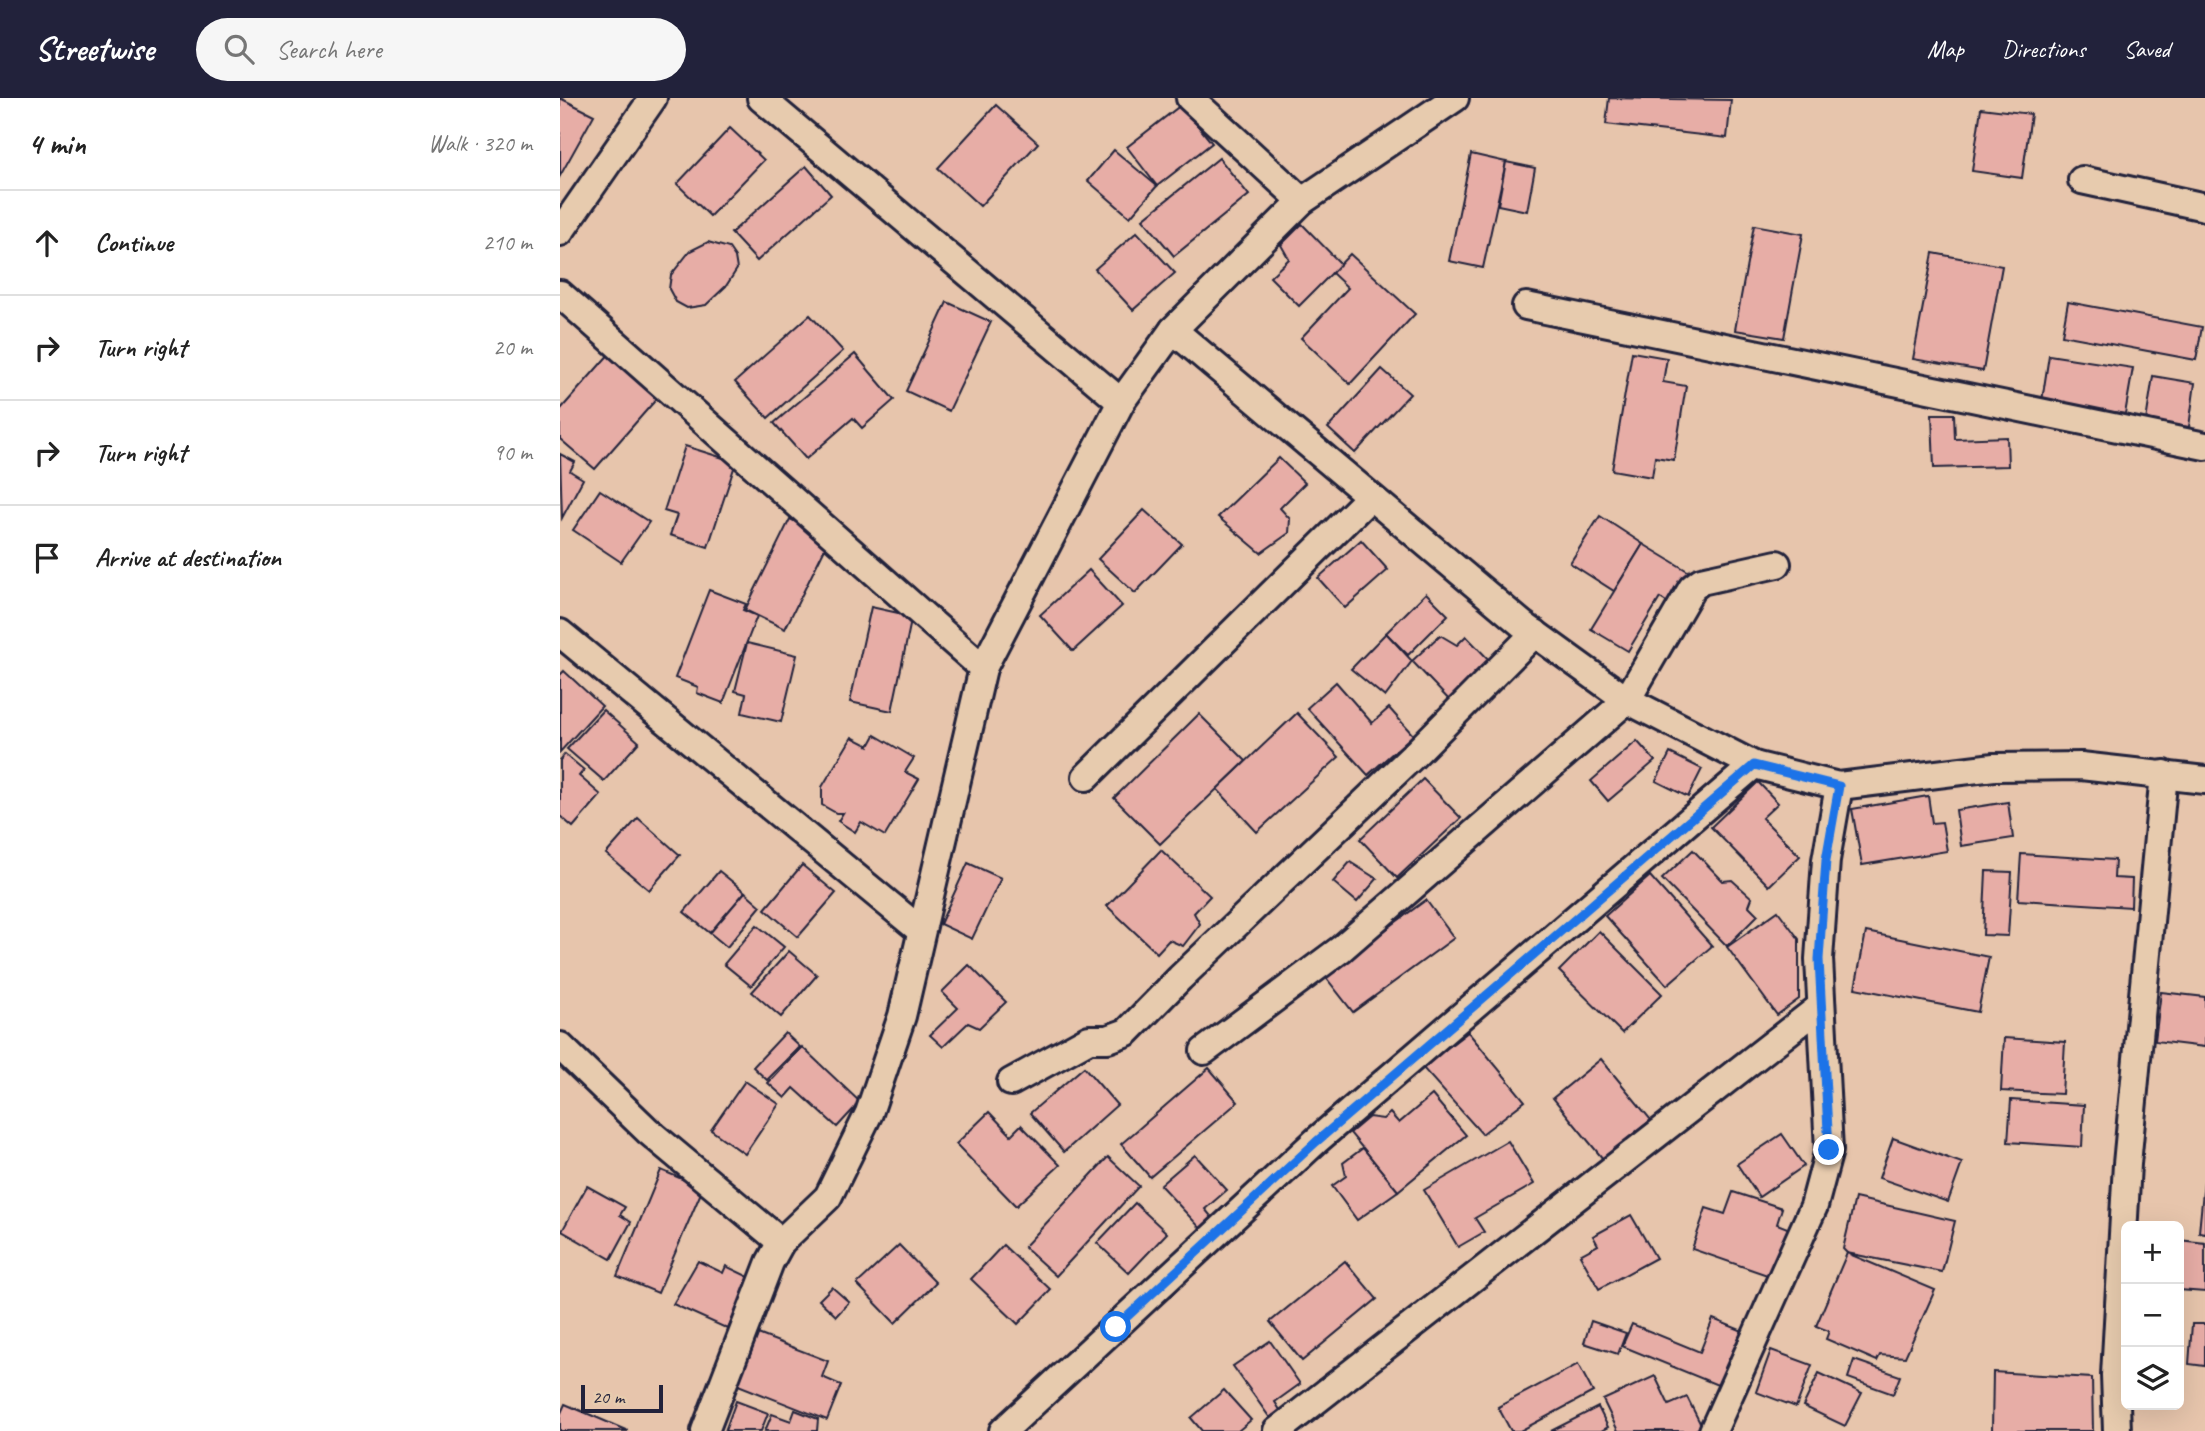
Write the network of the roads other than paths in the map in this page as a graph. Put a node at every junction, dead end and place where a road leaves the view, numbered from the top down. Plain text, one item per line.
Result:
1 (653, 98) edge
2 (761, 98) edge
3 (1190, 98) edge
4 (1455, 98) edge
5 (2082, 180) dead end
6 (1302, 201) junction
7 (2205, 207) edge
8 (560, 232) edge
9 (560, 294) edge
10 (1526, 306) dead end
11 (1173, 330) junction
12 (1121, 402) junction
13 (2205, 446) edge
14 (1370, 497) junction
15 (1777, 564) dead end
16 (1535, 633) junction
17 (560, 634) edge
18 (983, 668) junction
19 (1627, 700) junction
20 (1754, 765) junction
21 (2164, 774) junction
22 (1086, 776) dead end
23 (2205, 780) edge
24 (1839, 786) junction
25 (920, 930) junction
26 (1820, 1007) junction
27 (560, 1046) edge
28 (1204, 1051) dead end
29 (1012, 1082) dead end
30 (781, 1242) junction
31 (705, 1431) edge
32 (1003, 1431) edge
33 (1278, 1431) edge
34 (1713, 1431) edge
35 (2116, 1431) edge

1 - 8 street
2 - 12 street
3 - 6 street
4 - 6 street
5 - 7 street
6 - 11 street
9 - 18 street
10 - 13 street
11 - 12 street
11 - 14 street
12 - 18 street
14 - 16 street
14 - 22 street
15 - 19 street
16 - 19 street
16 - 29 street
17 - 25 street
18 - 25 street
19 - 20 street
19 - 28 street
20 - 24 street
20 - 32 street
21 - 23 street
21 - 24 street
21 - 35 street
24 - 26 street
25 - 30 street
26 - 33 street
26 - 34 street
27 - 30 street
30 - 31 street

